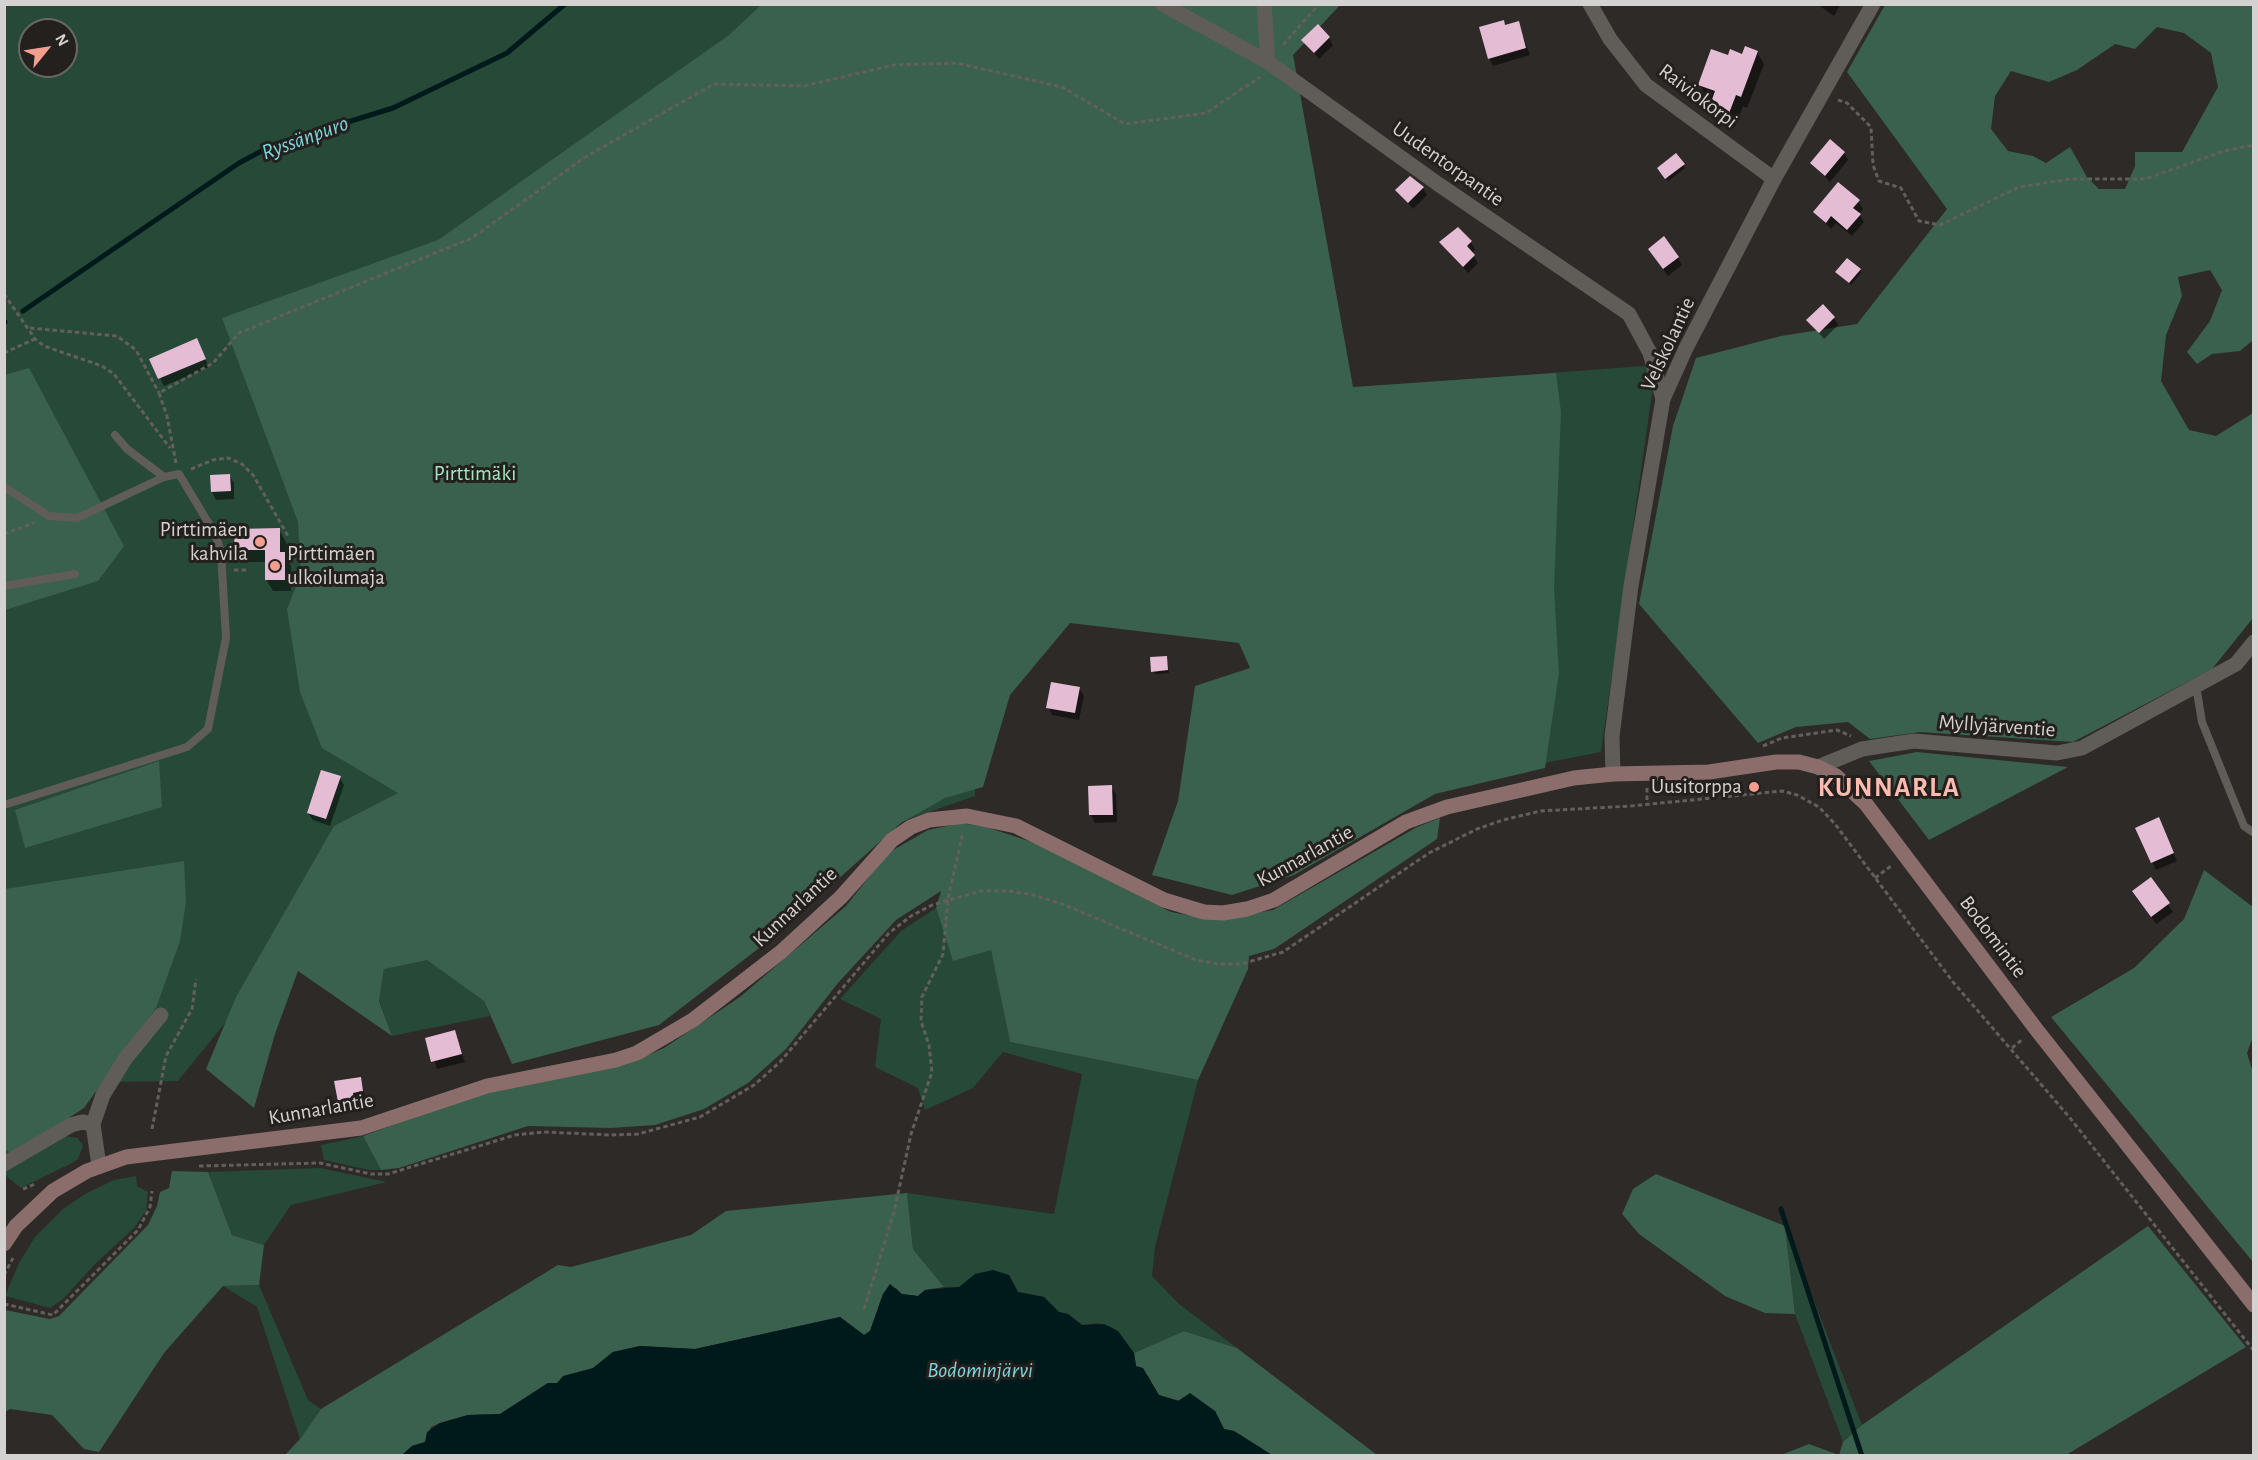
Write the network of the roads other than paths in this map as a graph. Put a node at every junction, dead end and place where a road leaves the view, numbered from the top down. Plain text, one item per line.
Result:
1 (1162, 4) edge
2 (1264, 4) edge
3 (1590, 4) edge
4 (1873, 4) edge
5 (1268, 62) junction
6 (1774, 179) junction
7 (1663, 399) junction
8 (115, 435) dead end
9 (164, 477) junction
10 (6, 488) edge
11 (75, 574) dead end
12 (4, 586) edge
13 (2253, 642) edge
14 (2196, 686) junction
15 (1818, 766) junction
16 (1613, 774) junction
17 (4, 805) edge
18 (2253, 833) edge
19 (160, 1015) dead end
20 (93, 1124) junction
21 (4, 1164) edge
22 (99, 1166) junction
23 (10, 1249) edge
24 (2253, 1305) edge

1 - 5 street, Uudentorpantie
2 - 5 street
3 - 6 street, Raiviokorpi
4 - 6 street, Velskolantie
5 - 7 street, Uudentorpantie
6 - 7 street, Velskolantie
7 - 16 street, Velskolantie
8 - 9 lane
9 - 10 lane
9 - 17 lane
11 - 12 lane
13 - 14 street, Myllyjärventie
14 - 15 street, Myllyjärventie
14 - 18 lane
15 - 16 main road, Bodomintie
15 - 24 main road, Bodomintie
16 - 22 main road, Kunnarlantie
19 - 20 street
20 - 21 street
20 - 22 street
22 - 23 main road, Kunnarlantie

